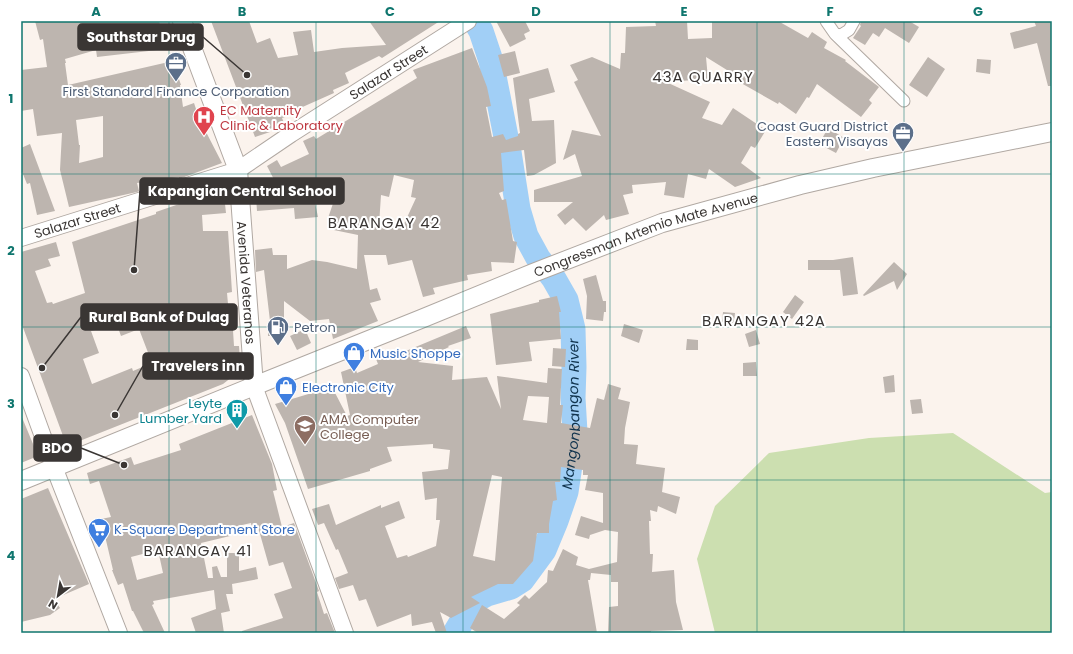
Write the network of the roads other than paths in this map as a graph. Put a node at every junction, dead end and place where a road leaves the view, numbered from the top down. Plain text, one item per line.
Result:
1 (182, 21) edge
2 (826, 21) edge
3 (854, 21) edge
4 (463, 24) edge
5 (835, 34) junction
6 (904, 101) dead end
7 (1052, 132) edge
8 (238, 170) junction
9 (21, 238) edge
10 (252, 365) junction
11 (21, 376) edge
12 (254, 386) junction
13 (224, 399) junction
14 (54, 467) junction
15 (21, 481) edge
16 (119, 633) edge
17 (345, 633) edge

1 - 8 main road, Avenida Veteranos
2 - 5 street
3 - 5 street
4 - 8 main road, Salazar Street
5 - 6 street
7 - 12 main road, Congressman Artemio Mate Avenue
8 - 9 main road, Salazar Street
8 - 10 main road, Avenida Veteranos
10 - 12 main road, Avenida Veteranos
10 - 13 main road
11 - 14 main road
12 - 13 main road, Congressman Artemio Mate Avenue
12 - 17 main road, Avenida Veteranos
13 - 14 main road, Congressman Artemio Mate Avenue
14 - 15 main road, Congressman Artemio Mate Avenue
14 - 16 main road

